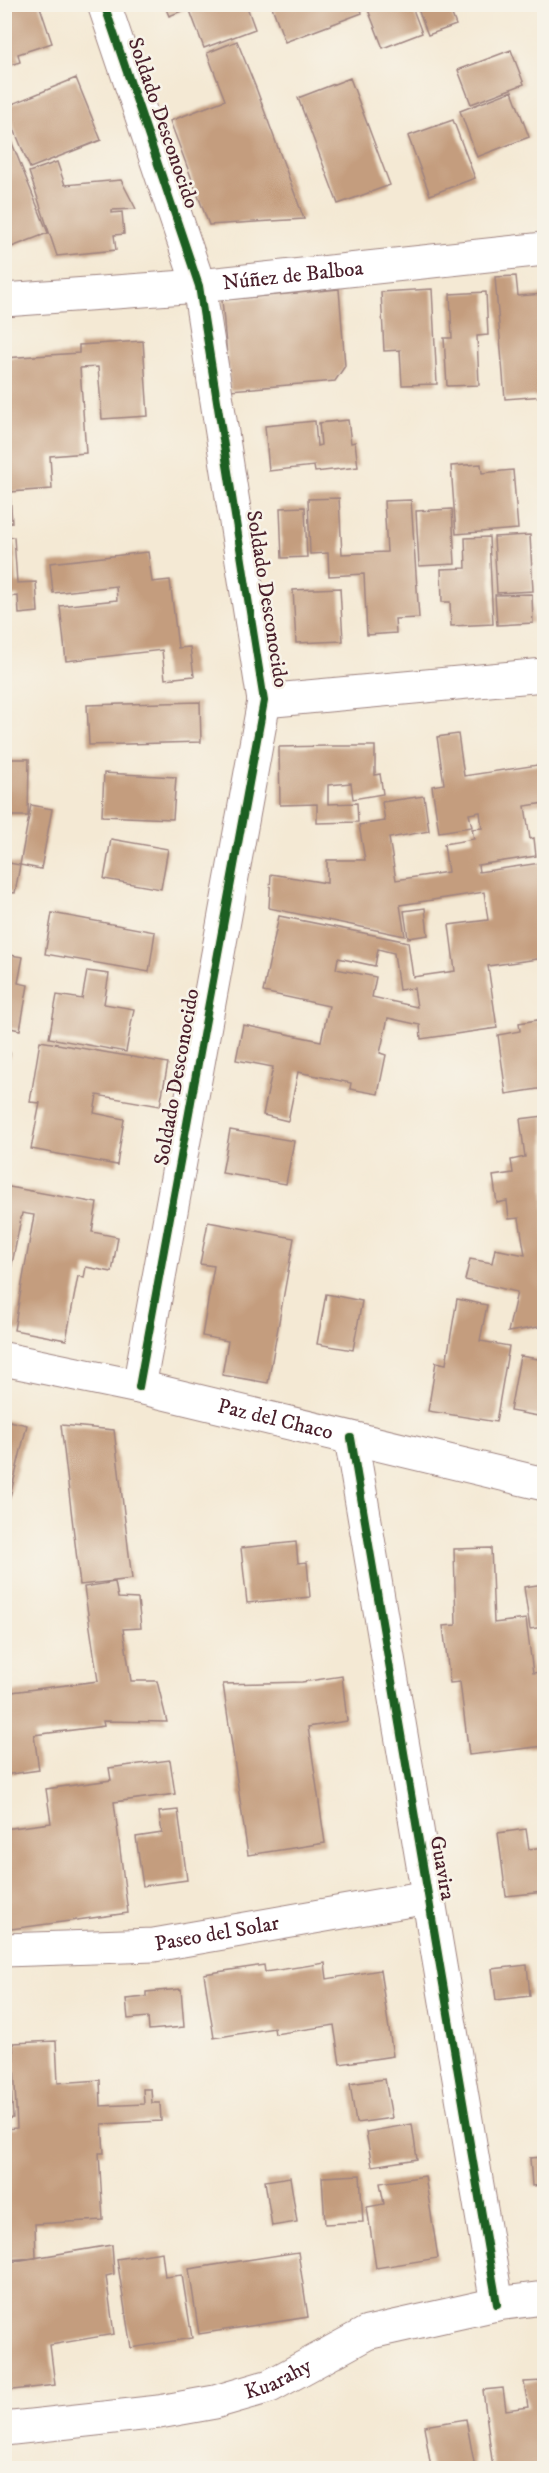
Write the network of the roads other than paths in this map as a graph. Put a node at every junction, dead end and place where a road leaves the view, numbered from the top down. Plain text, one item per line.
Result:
1 (104, 4) edge
2 (544, 249) edge
3 (199, 286) junction
4 (4, 300) edge
5 (544, 675) edge
6 (264, 701) junction
7 (4, 1359) edge
8 (139, 1387) junction
9 (351, 1438) junction
10 (544, 1484) edge
11 (428, 1897) junction
12 (4, 1950) edge
13 (544, 2298) edge
14 (497, 2304) junction
15 (4, 2429) edge

1 - 3 street, Soldado Desconocido
2 - 3 street, Núñez de Balboa
3 - 4 street, Núñez de Balboa
3 - 6 street, Soldado Desconocido
5 - 6 street
6 - 8 street, Soldado Desconocido
7 - 8 street, Paz del Chaco
8 - 9 street, Paz del Chaco
9 - 10 street, Paz del Chaco
9 - 11 street, Guavira
11 - 12 street, Paseo del Solar
11 - 14 street, Guavira
13 - 14 street, Kuarahy
14 - 15 street, Kuarahy

